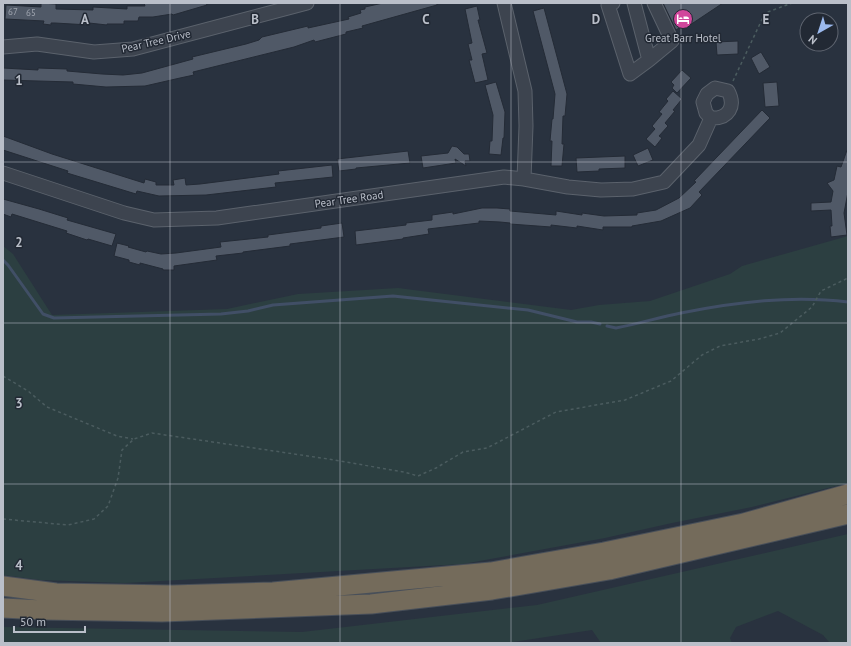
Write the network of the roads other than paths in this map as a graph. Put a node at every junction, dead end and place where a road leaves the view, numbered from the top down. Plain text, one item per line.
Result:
1 (306, 3) edge
2 (504, 3) edge
3 (613, 3) edge
4 (634, 3) edge
5 (654, 3) edge
6 (288, 5) edge
7 (3, 47) edge
8 (649, 60) junction
9 (711, 118) junction
10 (3, 173) edge
11 (524, 179) junction
12 (839, 496) edge
13 (842, 516) edge
14 (3, 586) edge
15 (3, 608) edge

1 - 6 street, Pear Tree Drive
2 - 11 street
3 - 8 street
4 - 8 street
5 - 8 street
6 - 7 street, Pear Tree Drive
9 - 9 street
9 - 11 street, Pear Tree Road
10 - 11 street, Pear Tree Road
12 - 14 highway
13 - 15 highway

